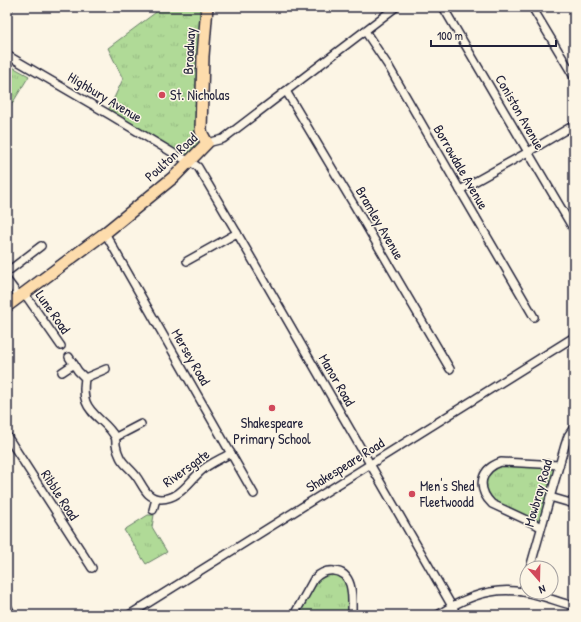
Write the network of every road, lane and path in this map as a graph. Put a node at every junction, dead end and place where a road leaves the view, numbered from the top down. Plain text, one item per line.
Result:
1 (9, 7) edge
2 (207, 7) edge
3 (396, 7) edge
4 (443, 7) edge
5 (532, 7) edge
6 (7, 10) edge
7 (365, 31) junction
8 (7, 55) edge
9 (574, 77) edge
10 (286, 91) junction
11 (574, 125) edge
12 (207, 143) junction
13 (528, 152) junction
14 (189, 161) junction
15 (460, 190) junction
16 (574, 230) edge
17 (105, 233) junction
18 (237, 233) junction
19 (41, 246) dead end
20 (187, 261) dead end
21 (7, 272) edge
22 (7, 280) edge
23 (21, 294) junction
24 (7, 306) edge
25 (534, 317) dead end
26 (574, 338) edge
27 (61, 346) dead end
28 (69, 357) dead end
29 (74, 364) junction
30 (106, 369) dead end
31 (450, 369) dead end
32 (62, 372) dead end
33 (85, 378) junction
34 (141, 424) dead end
35 (574, 427) edge
36 (7, 436) edge
37 (116, 438) junction
38 (231, 453) junction
39 (371, 465) junction
40 (559, 465) junction
41 (254, 494) dead end
42 (550, 497) junction
43 (156, 499) junction
44 (574, 504) edge
45 (153, 510) dead end
46 (542, 526) junction
47 (532, 560) edge
48 (92, 568) dead end
49 (519, 592) edge
50 (553, 600) edge
51 (7, 606) edge
52 (452, 606) junction
53 (574, 606) edge
54 (12, 615) edge
55 (129, 615) edge
56 (294, 615) edge
57 (352, 615) edge
58 (438, 615) edge
59 (457, 615) edge

1 - 6 street
2 - 12 main road, Broadway
3 - 7 street, Poulton Road
4 - 13 street, Coniston Avenue
5 - 9 street
7 - 10 street, Poulton Road
7 - 15 street, Borrowdale Avenue
8 - 14 street, Highbury Avenue
10 - 12 street, Poulton Road
10 - 31 street, Bramley Avenue
11 - 13 street
12 - 14 main road, Poulton Road
13 - 15 street
13 - 16 street, Coniston Avenue
14 - 17 main road, Poulton Road
14 - 18 street, Manor Road
15 - 25 street, Borrowdale Avenue
17 - 23 main road, Poulton Road
17 - 38 street, Mersey Road
18 - 20 street
18 - 39 street, Manor Road
19 - 21 street
22 - 23 street, Lune Road
23 - 24 main road, Poulton Road
23 - 27 street, Lune Road
26 - 39 street, Shakespeare Road
28 - 29 street
29 - 32 street
29 - 33 street
30 - 33 street
33 - 37 street, Riversgate
34 - 37 street
35 - 40 street, Mowbray Road
36 - 48 street, Ribble Road
37 - 43 street, Riversgate
38 - 41 street, Mersey Road
38 - 43 street, Riversgate
39 - 52 street, Manor Road
39 - 55 street, Shakespeare Road
40 - 42 street, Mowbray Road
40 - 46 street
42 - 44 street
42 - 46 street, Mowbray Road
43 - 45 street, Riversgate
46 - 47 street, Mowbray Road
49 - 52 street
50 - 53 street
51 - 54 street
52 - 58 street
52 - 59 street, Manor Road
56 - 57 street

